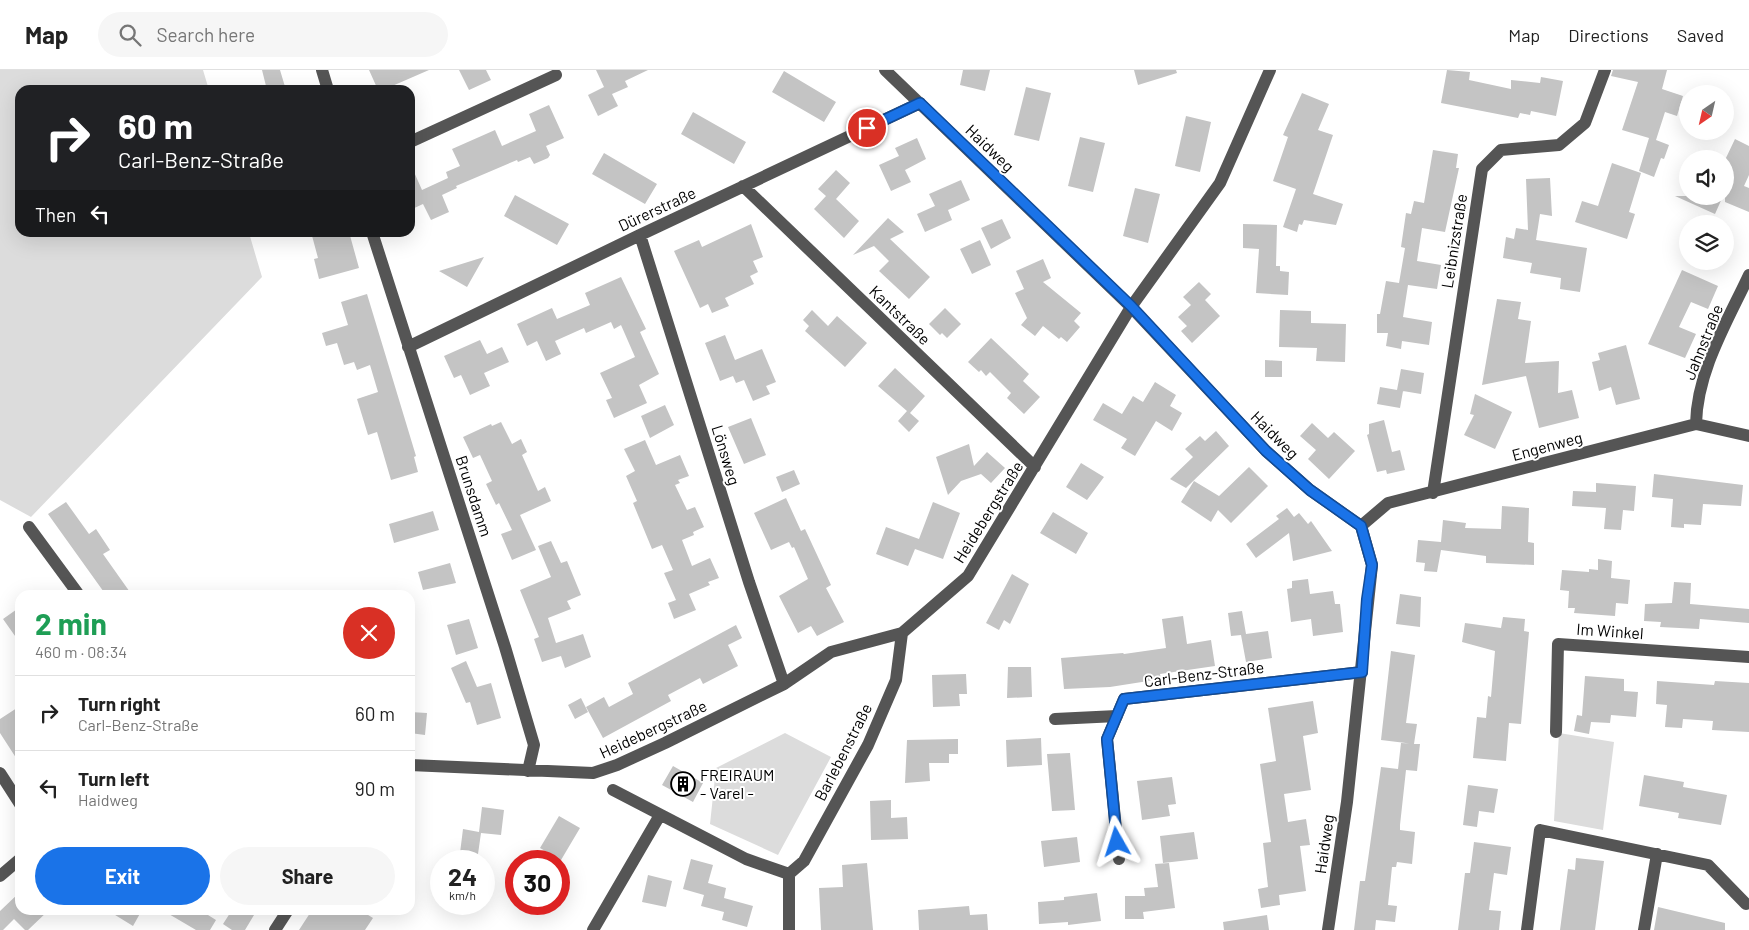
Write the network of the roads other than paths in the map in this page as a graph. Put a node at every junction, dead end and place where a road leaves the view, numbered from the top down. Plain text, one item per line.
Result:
1 (322, 70) edge
2 (885, 70) edge
3 (1270, 70) edge
4 (1605, 70) edge
5 (556, 75) dead end
6 (326, 85) edge
7 (920, 103) junction
8 (415, 140) edge
9 (743, 186) junction
10 (640, 235) junction
11 (374, 237) edge
12 (1749, 275) edge
13 (1131, 306) junction
14 (408, 347) junction
15 (1696, 424) junction
16 (1749, 436) edge
17 (1035, 466) junction
18 (1433, 493) junction
19 (1361, 526) junction
20 (29, 527) dead end
21 (75, 590) edge
22 (902, 633) junction
23 (1749, 657) edge
24 (1362, 672) junction
25 (784, 684) junction
26 (1117, 716) junction
27 (1055, 719) dead end
28 (1556, 732) dead end
29 (415, 765) edge
30 (528, 771) junction
31 (0, 773) edge
32 (613, 790) dead end
33 (15, 796) edge
34 (660, 815) junction
35 (1657, 854) junction
36 (1119, 859) dead end
37 (15, 863) edge
38 (789, 874) junction
39 (0, 876) edge
40 (1746, 904) dead end
41 (285, 915) edge
42 (275, 930) edge
43 (593, 930) edge
44 (789, 930) edge
45 (1328, 930) edge
46 (1527, 930) edge
47 (1644, 930) edge

1 - 6 street
2 - 7 street, Haidweg
3 - 13 street, Heidebergstraße
4 - 18 street, Leibnizstraße
5 - 8 street
7 - 9 street, Dürerstraße
7 - 13 street, Haidweg
9 - 10 street, Dürerstraße
9 - 17 street, Kantstraße
10 - 14 street, Dürerstraße
10 - 25 street, Lönsweg
11 - 14 street, Brunsdamm
12 - 15 street, Jahnstraße
13 - 17 street, Heidebergstraße
13 - 19 street, Haidweg
14 - 30 street, Brunsdamm
15 - 16 street, Engenweg
15 - 18 street, Engenweg
17 - 22 street, Heidebergstraße
18 - 19 street, Engenweg
19 - 24 street, Haidweg
20 - 21 street
22 - 25 street, Heidebergstraße
22 - 38 street, Barlebenstraße
23 - 28 street, Im Winkel
24 - 26 street, Carl-Benz-Straße
24 - 45 street, Haidweg
25 - 30 street, Heidebergstraße
26 - 27 street
26 - 36 street, Carl-Benz-Straße
29 - 30 street, Heidebergstraße
31 - 33 street
32 - 34 street
34 - 38 street
34 - 43 street
35 - 40 street
35 - 46 street
35 - 47 street
37 - 39 street
38 - 44 street
41 - 42 street

